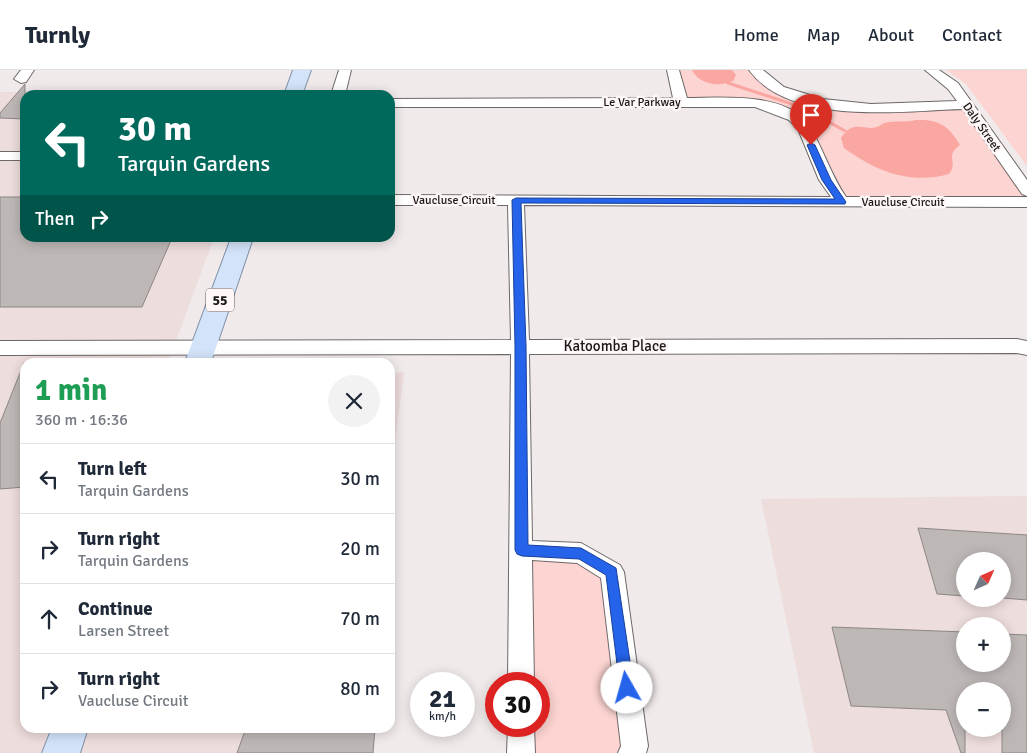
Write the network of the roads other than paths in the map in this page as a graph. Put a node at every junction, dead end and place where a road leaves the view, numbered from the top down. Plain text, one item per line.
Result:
1 (302, 70) edge
2 (345, 70) edge
3 (673, 70) edge
4 (756, 70) edge
5 (931, 70) edge
6 (295, 90) edge
7 (339, 90) edge
8 (681, 102) junction
9 (395, 103) edge
10 (967, 105) junction
11 (0, 156) edge
12 (20, 156) edge
13 (1027, 191) edge
14 (395, 200) edge
15 (516, 200) junction
16 (842, 202) junction
17 (1027, 202) edge
18 (241, 242) edge
19 (520, 346) junction
20 (0, 348) edge
21 (1027, 348) edge
22 (201, 355) edge
23 (522, 550) junction
24 (521, 672) edge
25 (68, 733) edge
26 (521, 737) edge
27 (61, 753) edge
28 (521, 753) edge
29 (632, 753) edge

1 - 6 main road
2 - 7 street
3 - 8 street
4 - 10 street
5 - 10 street, Daly Street
8 - 9 street, Le Var Parkway
8 - 16 street, Le Var Parkway
10 - 13 street, Daly Street
11 - 12 street
14 - 15 street, Vaucluse Circuit
15 - 16 street, Vaucluse Circuit
15 - 19 street
16 - 17 street, Vaucluse Circuit
18 - 22 main road, 55
19 - 21 street, Katoomba Place
19 - 22 street, Katoomba Place
19 - 23 street
20 - 22 street, Katoomba Place
23 - 24 street
23 - 29 street
25 - 27 main road
26 - 28 street

